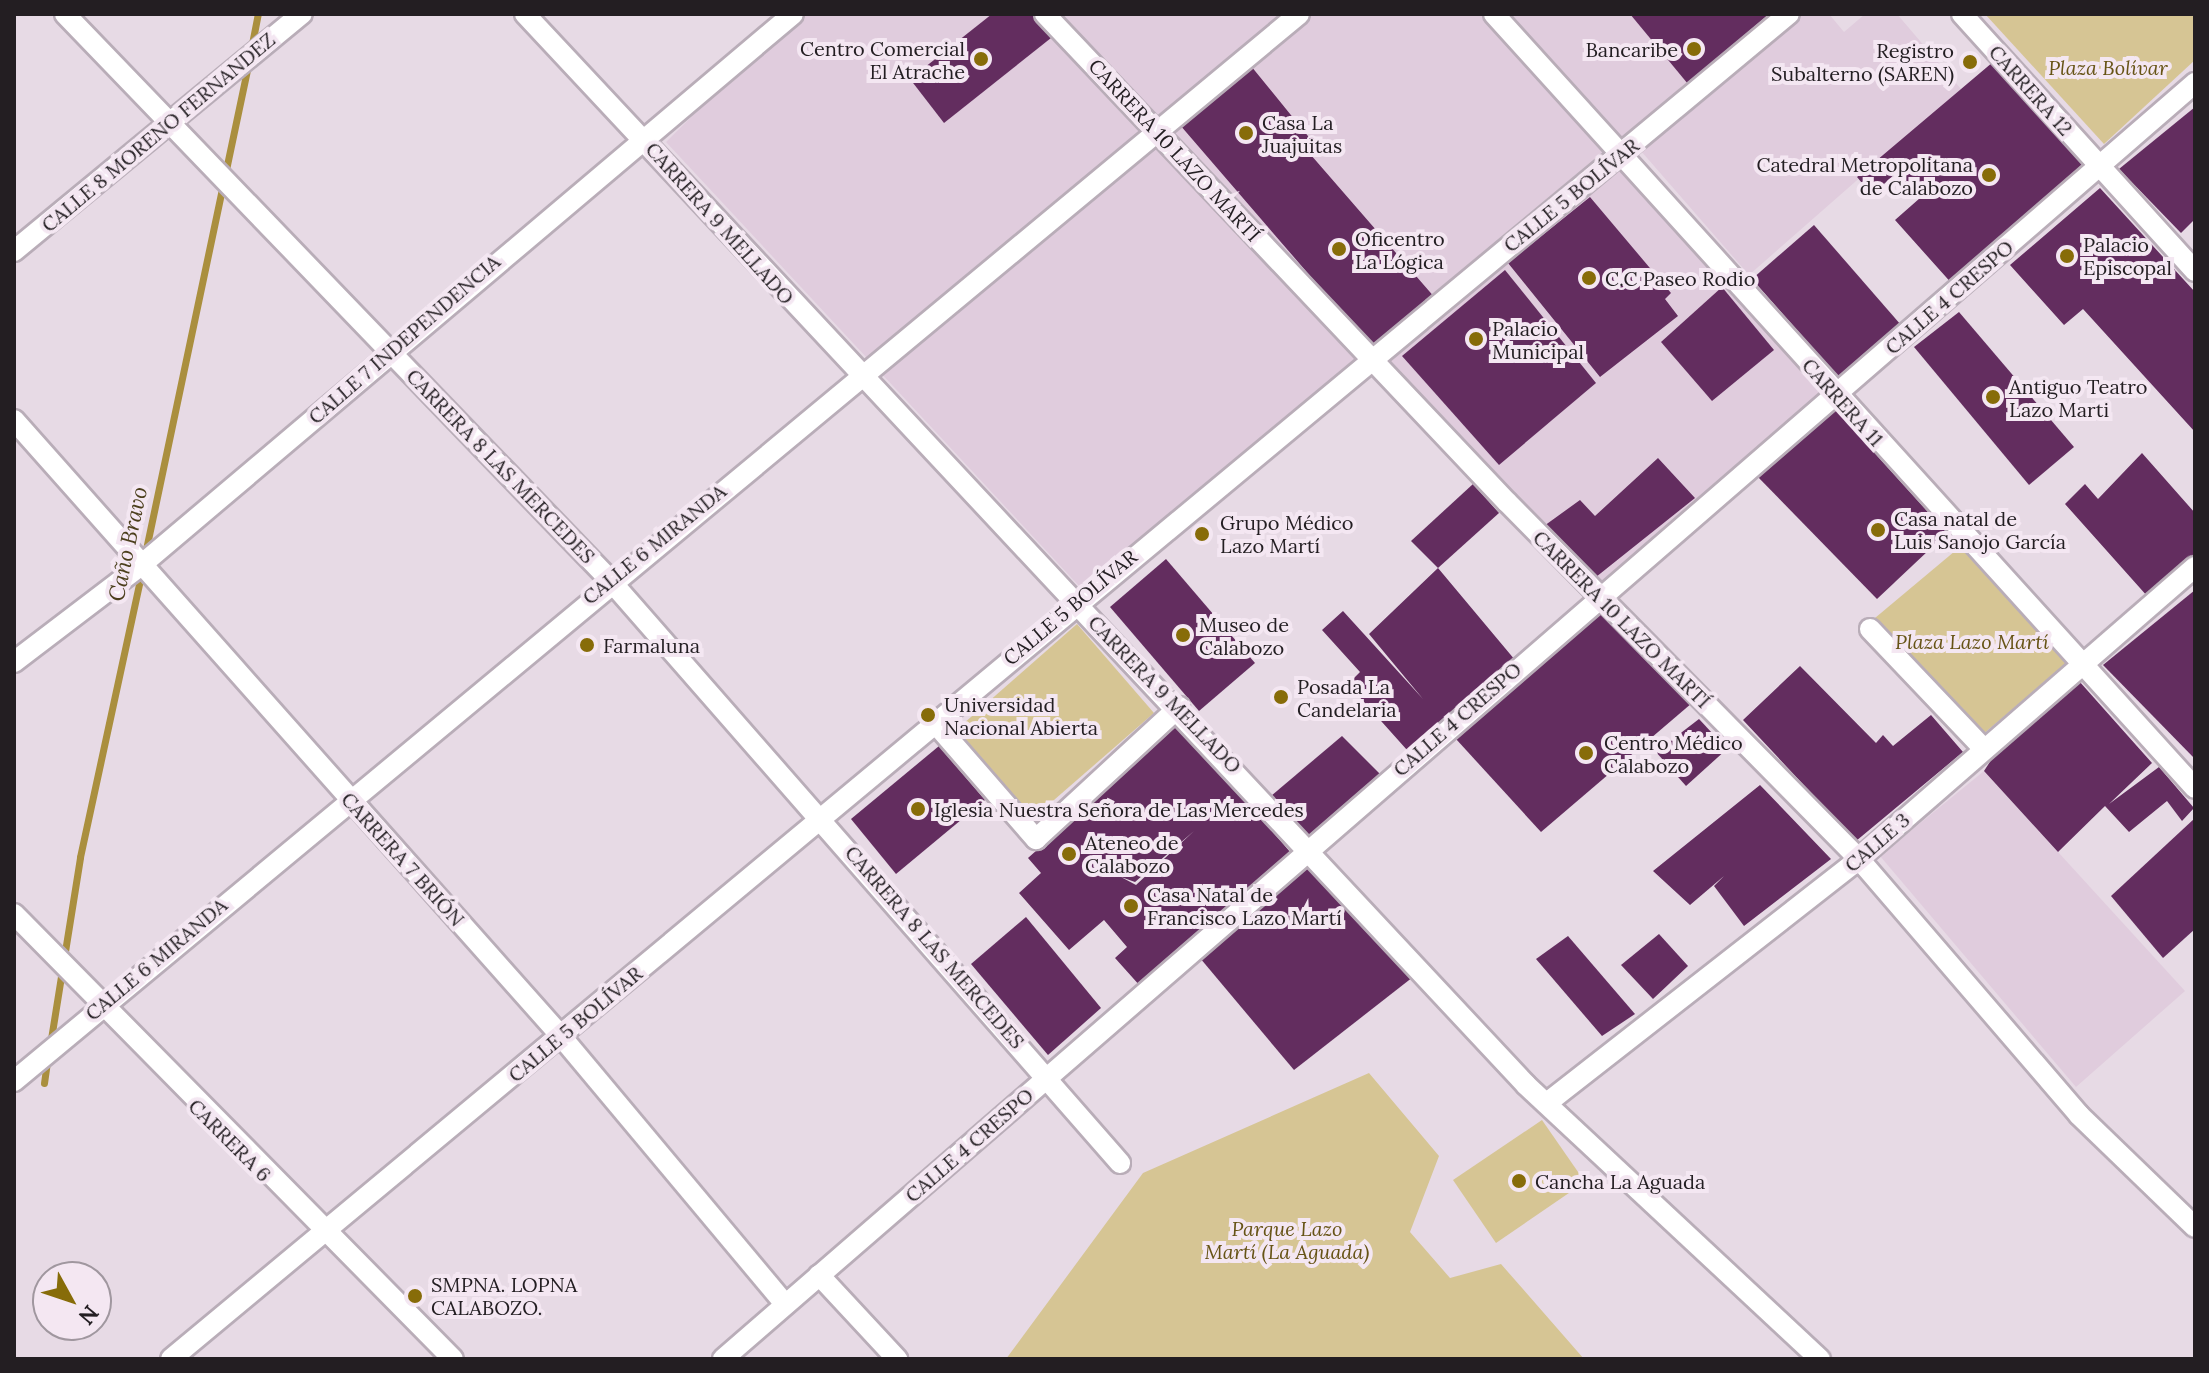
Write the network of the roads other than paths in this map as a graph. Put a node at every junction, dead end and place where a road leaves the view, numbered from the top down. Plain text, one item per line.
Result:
1 (65, 14) edge
2 (302, 14) edge
3 (525, 14) edge
4 (793, 14) edge
5 (1045, 14) edge
6 (1299, 14) edge
7 (1494, 14) edge
8 (1789, 14) edge
9 (1962, 14) edge
10 (2195, 83) edge
11 (171, 120) junction
12 (1155, 129) junction
13 (641, 135) junction
14 (1618, 157) junction
15 (2099, 167) junction
16 (14, 251) edge
17 (2195, 271) edge
18 (392, 351) junction
19 (1370, 358) junction
20 (858, 379) junction
21 (1836, 395) junction
22 (14, 420) edge
23 (140, 566) junction
24 (2195, 567) edge
25 (609, 579) junction
26 (1599, 596) junction
27 (1076, 600) junction
28 (1870, 629) dead end
29 (14, 662) edge
30 (2081, 664) junction
31 (1179, 707) junction
32 (935, 723) junction
33 (1982, 747) junction
34 (2195, 788) edge
35 (347, 798) junction
36 (823, 819) junction
37 (1311, 848) junction
38 (1859, 859) junction
39 (14, 914) edge
40 (99, 1007) junction
41 (560, 1035) junction
42 (1048, 1076) junction
43 (14, 1081) edge
44 (1547, 1103) junction
45 (1120, 1163) dead end
46 (2195, 1227) edge
47 (324, 1235) junction
48 (819, 1275) junction
49 (785, 1304) junction
50 (171, 1359) edge
51 (453, 1359) edge
52 (723, 1359) edge
53 (897, 1359) edge
54 (1820, 1359) edge

1 - 11 street, CARRERA 8 LAS MERCEDES
2 - 11 street, CALLE 8 MORENO FERNANDEZ
3 - 13 street, CARRERA 9 MELLADO
4 - 13 street, CALLE 7 INDEPENDENCIA
5 - 12 street, CARRERA 10 LAZO MARTÍ
6 - 12 street, CALLE 6 MIRANDA
7 - 14 street, CARRERA 11
8 - 14 street, CALLE 5 BOLÍVAR
9 - 15 street, CARRERA 12
10 - 15 street, CALLE 4 CRESPO
11 - 16 street, CALLE 8 MORENO FERNANDEZ
11 - 18 street, CARRERA 8 LAS MERCEDES
12 - 19 street, CARRERA 10 LAZO MARTÍ
12 - 20 street, CALLE 6 MIRANDA
13 - 18 street, CALLE 7 INDEPENDENCIA
13 - 20 street, CARRERA 9 MELLADO
14 - 19 street, CALLE 5 BOLÍVAR
14 - 21 street, CARRERA 11
15 - 17 street, CARRERA 12
15 - 21 street, CALLE 4 CRESPO
18 - 23 street, CALLE 7 INDEPENDENCIA
18 - 25 street, CARRERA 8 LAS MERCEDES
19 - 26 street, CARRERA 10 LAZO MARTÍ
19 - 27 street, CALLE 5 BOLÍVAR
20 - 25 street, CALLE 6 MIRANDA
20 - 27 street, CARRERA 9 MELLADO
21 - 26 street, CALLE 4 CRESPO
21 - 30 street, CARRERA 11
22 - 23 street, CARRERA 7 BRIÓN
23 - 29 street, CALLE 7 INDEPENDENCIA
23 - 35 street, CARRERA 7 BRIÓN
24 - 30 street, CALLE 3
25 - 35 street, CALLE 6 MIRANDA
25 - 36 street, CARRERA 8 LAS MERCEDES
26 - 37 street, CALLE 4 CRESPO
26 - 38 street, CARRERA 10 LAZO MARTÍ
27 - 31 street, CARRERA 9 MELLADO
27 - 32 street, CALLE 5 BOLÍVAR
28 - 33 street
30 - 33 street, CALLE 3
30 - 34 street, CARRERA 11
31 - 32 street
31 - 37 street, CARRERA 9 MELLADO
32 - 36 street, CALLE 5 BOLÍVAR
33 - 38 street, CALLE 3
35 - 40 street, CALLE 6 MIRANDA
35 - 41 street, CARRERA 7 BRIÓN
36 - 41 street, CALLE 5 BOLÍVAR
36 - 42 street, CARRERA 8 LAS MERCEDES
37 - 42 street, CALLE 4 CRESPO
37 - 44 street, CARRERA 9 MELLADO
38 - 44 street, CALLE 3
38 - 46 street, CARRERA 10 LAZO MARTÍ
39 - 40 street, CARRERA 6
40 - 43 street, CALLE 6 MIRANDA
40 - 47 street, CARRERA 6
41 - 47 street, CALLE 5 BOLÍVAR
41 - 49 street, CARRERA 7 BRIÓN
42 - 45 street, CARRERA 8 LAS MERCEDES
42 - 48 street, CALLE 4 CRESPO
44 - 54 street, CARRERA 9 MELLADO
47 - 50 street, CALLE 5 BOLÍVAR
47 - 51 street, CARRERA 6
48 - 49 street, CALLE 4 CRESPO
48 - 53 street
49 - 52 street, CALLE 4 CRESPO

